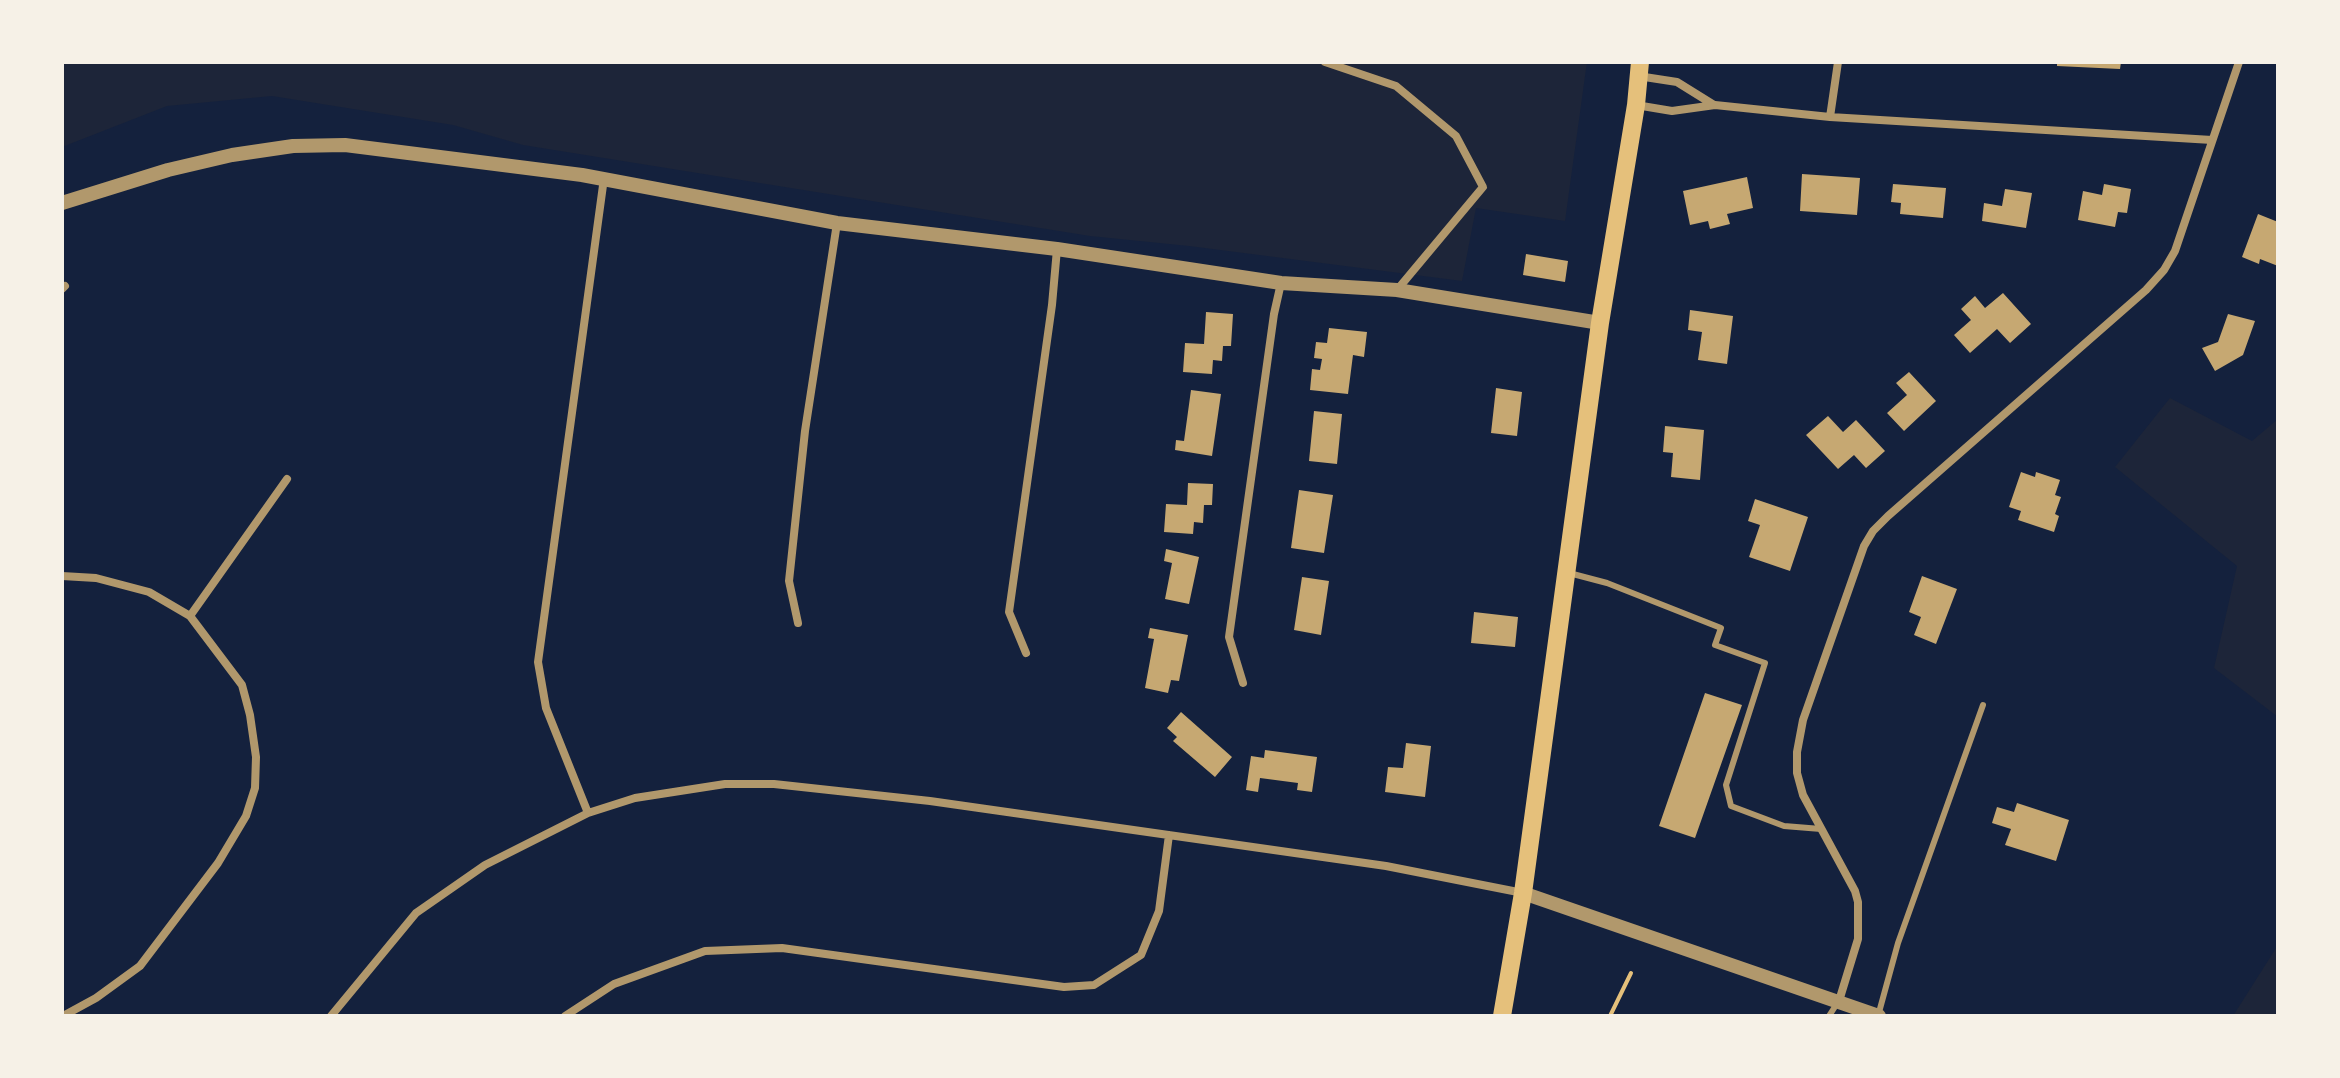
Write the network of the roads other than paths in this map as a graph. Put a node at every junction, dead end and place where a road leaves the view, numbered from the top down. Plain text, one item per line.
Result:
1 (1325, 62) edge
2 (1838, 62) edge
3 (2239, 62) edge
4 (1639, 69) edge
5 (1636, 105) junction
6 (1715, 105) junction
7 (1830, 117) junction
8 (2212, 140) junction
9 (604, 178) junction
10 (62, 203) edge
11 (837, 223) junction
12 (1057, 249) junction
13 (1281, 283) junction
14 (1397, 290) junction
15 (1600, 323) junction
16 (287, 479) dead end
17 (1565, 572) junction
18 (62, 576) edge
19 (190, 616) junction
20 (798, 623) dead end
21 (1026, 653) dead end
22 (1243, 683) dead end
23 (1983, 705) dead end
24 (588, 813) junction
25 (1821, 829) junction
26 (1169, 835) junction
27 (1523, 893) junction
28 (1839, 1001) junction
29 (63, 1016) edge
30 (331, 1016) edge
31 (565, 1016) edge
32 (1502, 1016) edge
33 (1829, 1016) edge
34 (1878, 1016) edge

1 - 14 street
2 - 7 street
3 - 8 street
4 - 5 main road
4 - 6 street
5 - 6 street
5 - 15 main road
6 - 7 street
7 - 8 street
8 - 25 street
9 - 10 street
9 - 11 street
9 - 24 street
11 - 12 street
11 - 20 street
12 - 13 street
12 - 21 street
13 - 14 street
13 - 22 street
14 - 15 street
15 - 17 main road
16 - 19 street
17 - 25 lane
17 - 27 main road
18 - 19 street
19 - 29 street
23 - 34 lane
24 - 26 street
24 - 30 street
25 - 28 street
26 - 27 street
26 - 31 street
27 - 28 street
27 - 32 main road
28 - 33 lane
28 - 34 street

